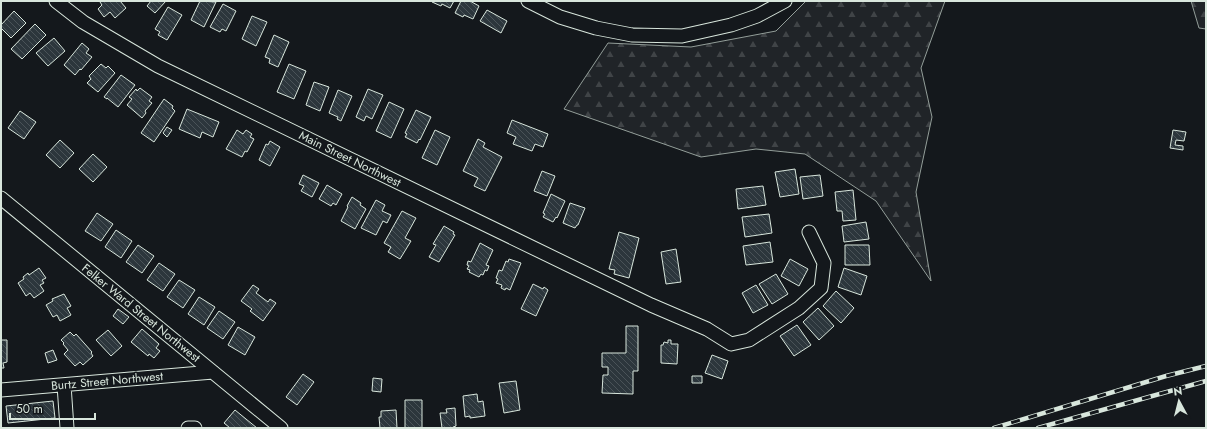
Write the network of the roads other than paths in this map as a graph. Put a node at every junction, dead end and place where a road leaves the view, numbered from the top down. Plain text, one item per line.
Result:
1 (56, 1) edge
2 (528, 1) edge
3 (785, 1) edge
4 (1, 198) edge
5 (809, 232) dead end
6 (213, 372) junction
7 (64, 385) junction
8 (1, 390) edge
9 (67, 428) edge
10 (188, 428) edge
11 (195, 428) edge
12 (281, 428) edge

1 - 5 street, Main Street Northwest
2 - 3 street
4 - 6 street, Felker Ward Street Northwest
6 - 7 street, Burtz Street Northwest
6 - 12 street, Felker Ward Street Northwest
7 - 8 street, Burtz Street Northwest
7 - 9 street
10 - 11 street

